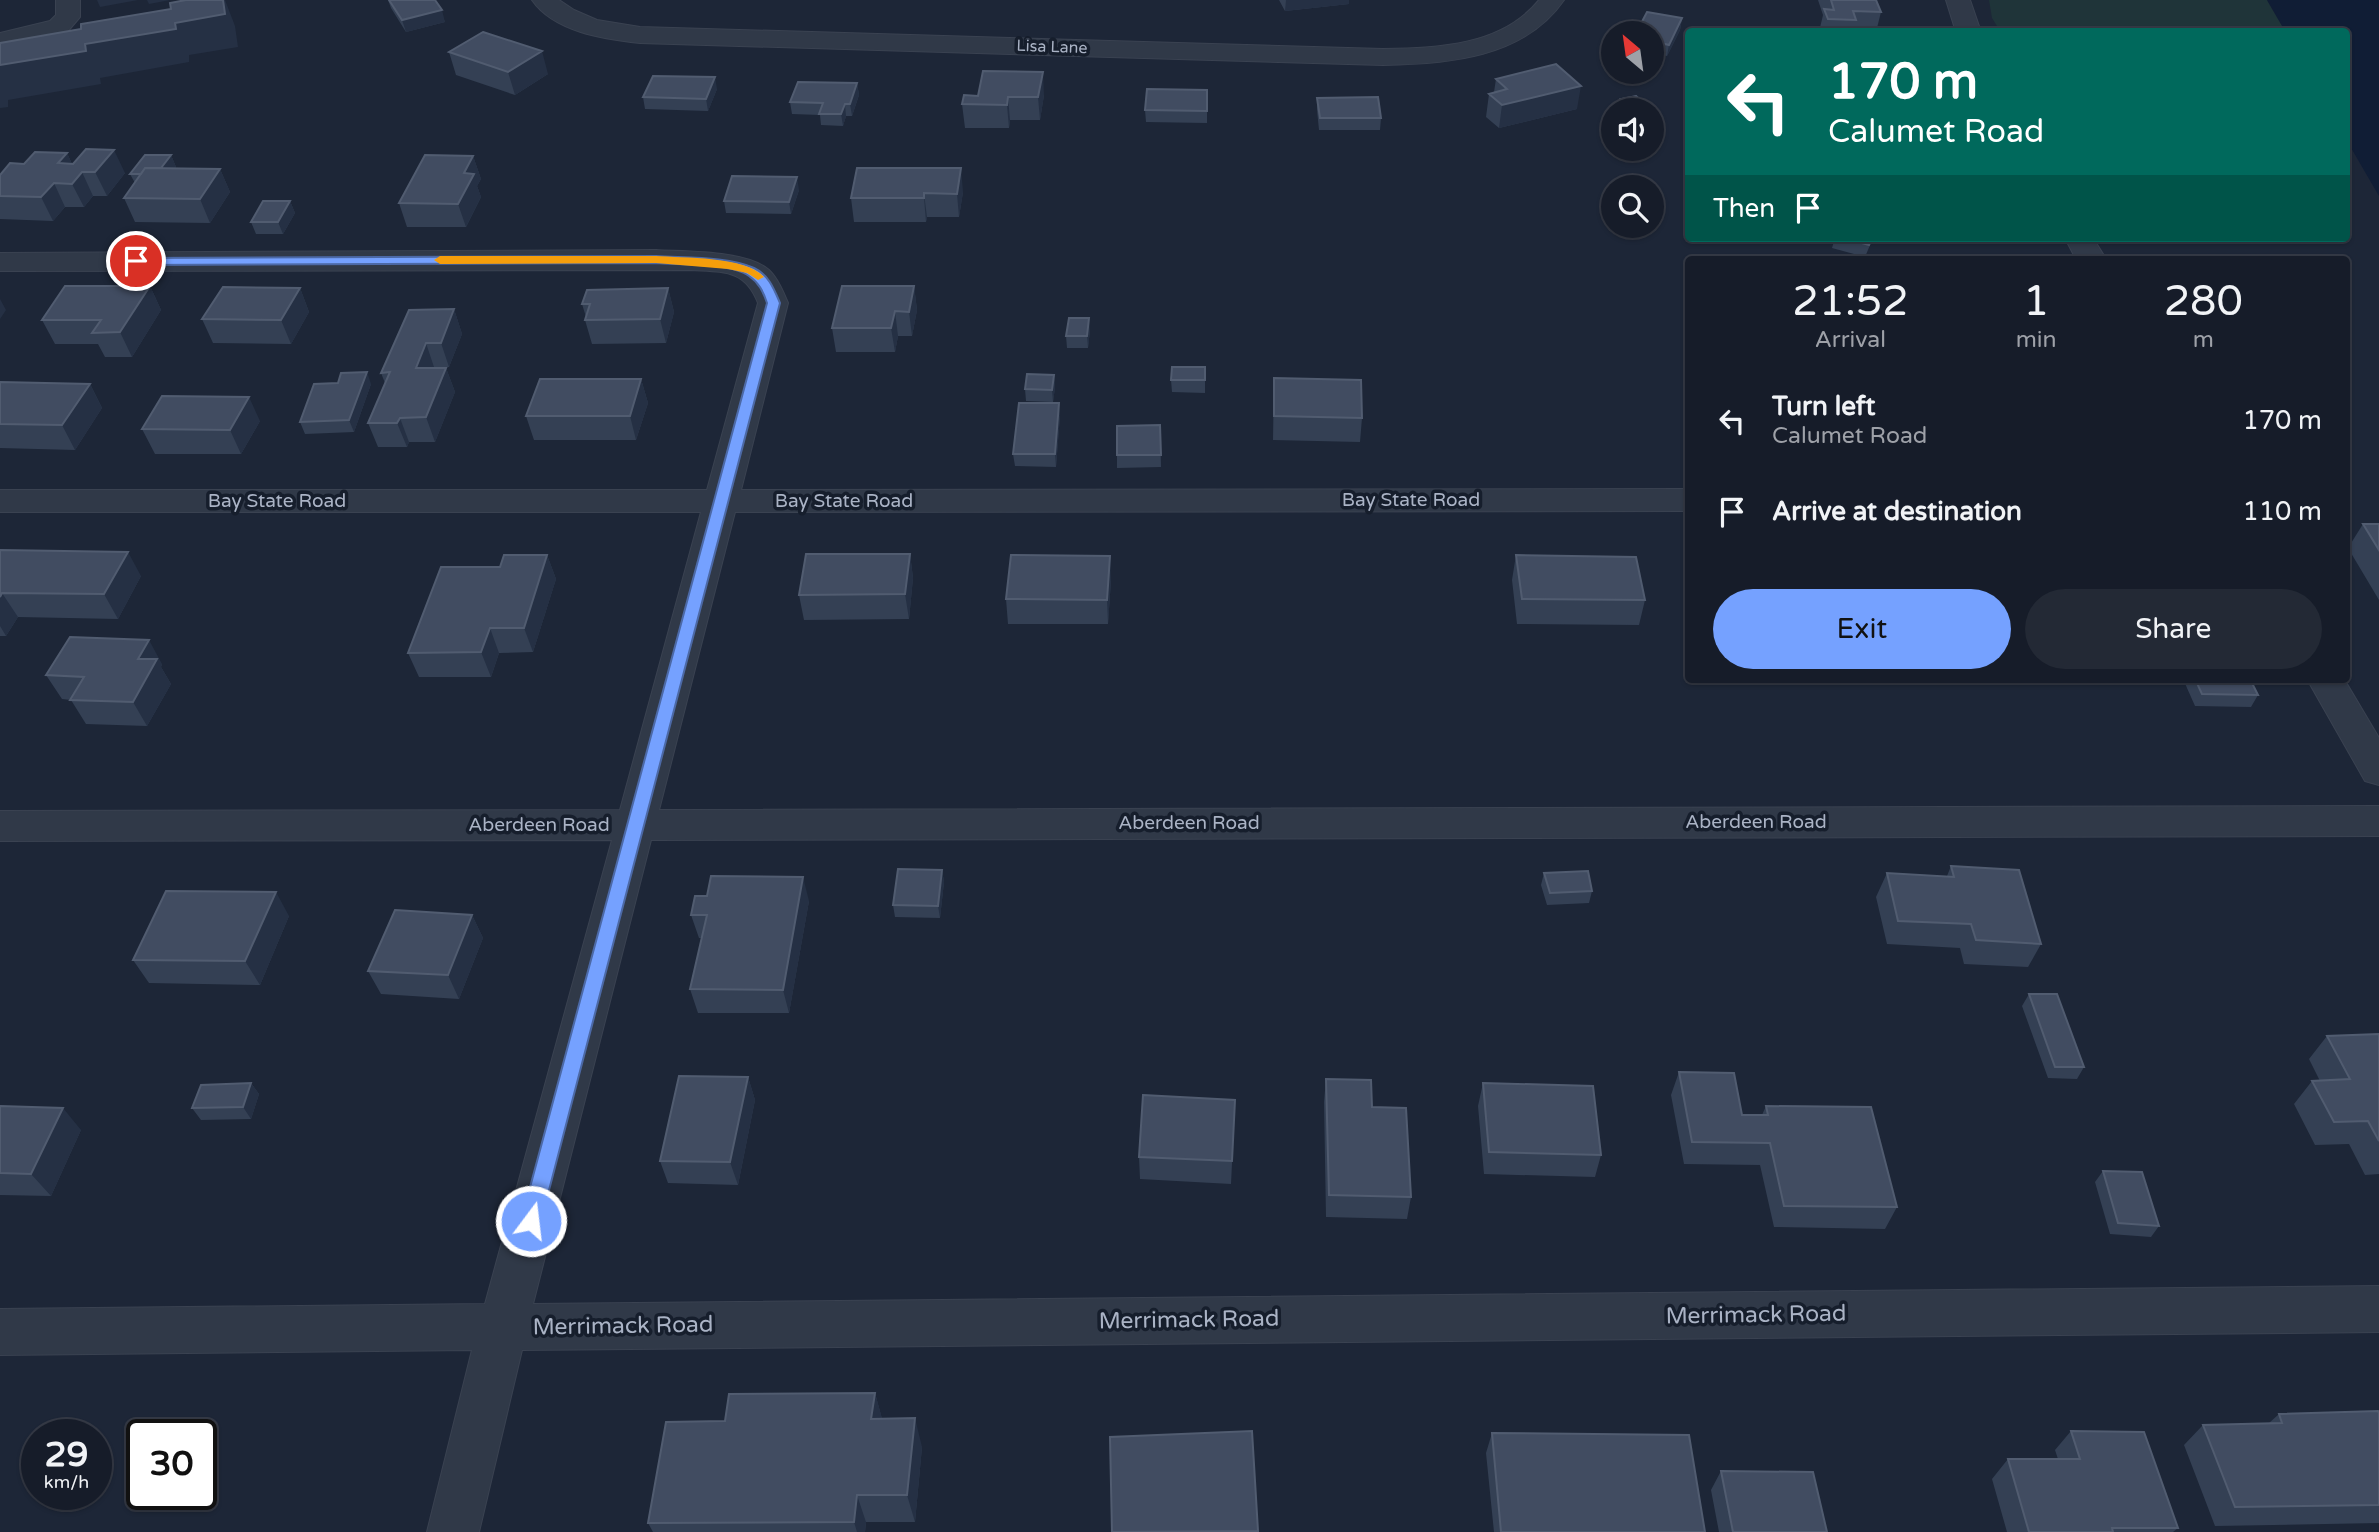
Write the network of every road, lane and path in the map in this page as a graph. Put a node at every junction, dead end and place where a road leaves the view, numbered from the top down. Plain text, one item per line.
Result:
1 (68, 0) edge
2 (544, 0) edge
3 (1552, 0) edge
4 (1958, 0) edge
5 (1968, 28) edge
6 (0, 41) edge
7 (0, 262) edge
8 (1685, 500) edge
9 (0, 501) edge
10 (721, 501) junction
11 (2327, 683) edge
12 (2379, 771) edge
13 (2379, 821) edge
14 (636, 825) junction
15 (0, 826) edge
16 (2379, 1309) edge
17 (503, 1327) junction
18 (0, 1332) edge
19 (453, 1532) edge

1 - 6 street
2 - 3 street, Lisa Lane
4 - 5 street
7 - 10 street
8 - 10 street, Bay State Road
9 - 10 street, Bay State Road
10 - 14 street
11 - 12 street
13 - 14 street, Aberdeen Road
14 - 15 street, Aberdeen Road
14 - 17 street
16 - 17 street, Merrimack Road
17 - 18 street, Merrimack Road
17 - 19 street

